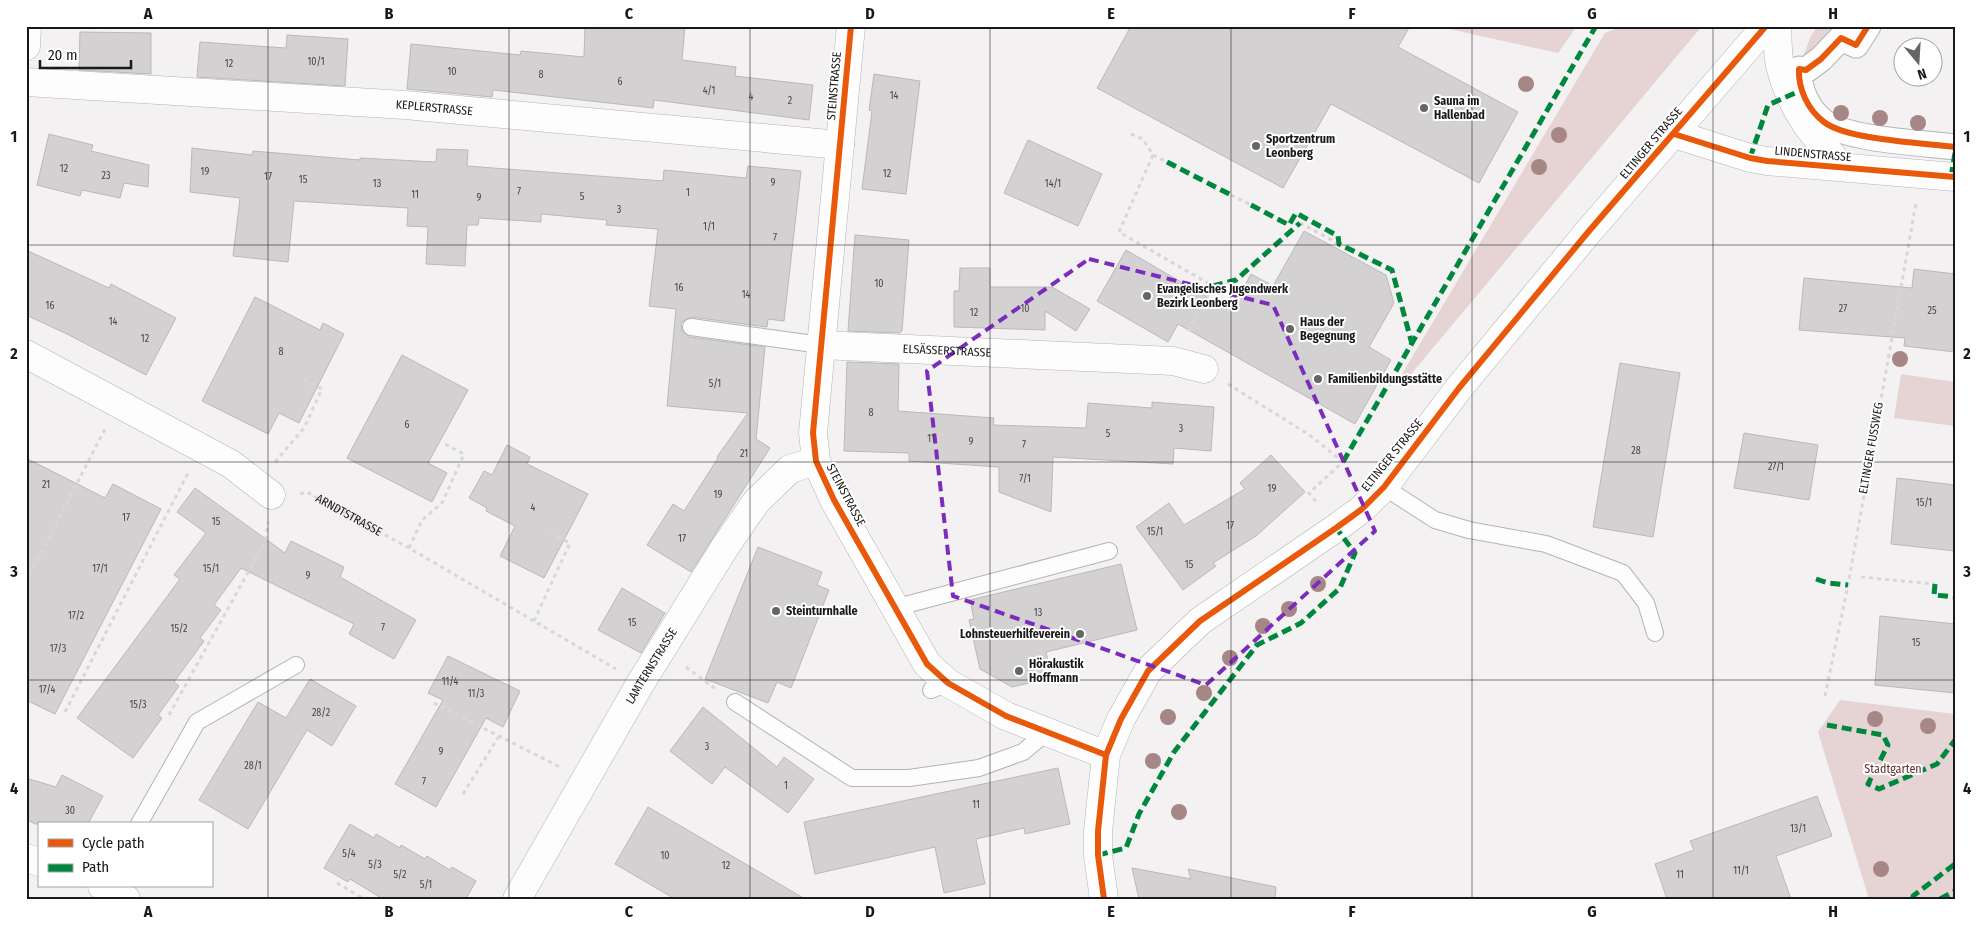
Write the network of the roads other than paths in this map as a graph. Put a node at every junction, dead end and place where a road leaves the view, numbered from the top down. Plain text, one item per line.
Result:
1 (27, 26) edge
2 (850, 26) edge
3 (1766, 26) edge
4 (1777, 26) edge
5 (1868, 26) edge
6 (26, 46) edge
7 (26, 82) edge
8 (1674, 134) junction
9 (840, 145) junction
10 (1955, 147) edge
11 (1842, 167) junction
12 (1955, 177) edge
13 (691, 327) dead end
14 (821, 345) junction
15 (26, 354) edge
16 (1204, 369) road end
17 (816, 461) junction
18 (1384, 487) junction
19 (265, 490) road end
20 (1109, 550) dead end
21 (894, 608) junction
22 (1655, 633) dead end
23 (296, 665) dead end
24 (735, 702) dead end
25 (1047, 732) junction
26 (1106, 755) junction
27 (140, 822) edge
28 (26, 858) edge
29 (38, 862) edge
30 (107, 888) edge
31 (126, 899) edge
32 (517, 899) edge
33 (1104, 899) edge

1 - 6 street
2 - 9 street, STEINSTRASSE
3 - 8 street, ELTINGER STRASSE
4 - 11 street
5 - 10 street
7 - 9 street, KEPLERSTRASSE
8 - 11 street, LINDENSTRASSE
8 - 18 street, ELTINGER STRASSE
9 - 14 street, STEINSTRASSE
11 - 12 street, LINDENSTRASSE
13 - 14 lane, ELSÄSSERSTRASSE
14 - 16 street, ELSÄSSERSTRASSE
14 - 17 street, STEINSTRASSE
15 - 19 street
17 - 21 street, STEINSTRASSE
17 - 32 street, LAMTERNSTRASSE
18 - 22 lane, ELTINGER STRASSE
18 - 26 street, ELTINGER STRASSE
20 - 21 lane
21 - 25 street, STEINSTRASSE
23 - 27 lane
24 - 25 lane
25 - 26 street, STEINSTRASSE
26 - 33 street, ELTINGER STRASSE
28 - 29 street
30 - 31 street

